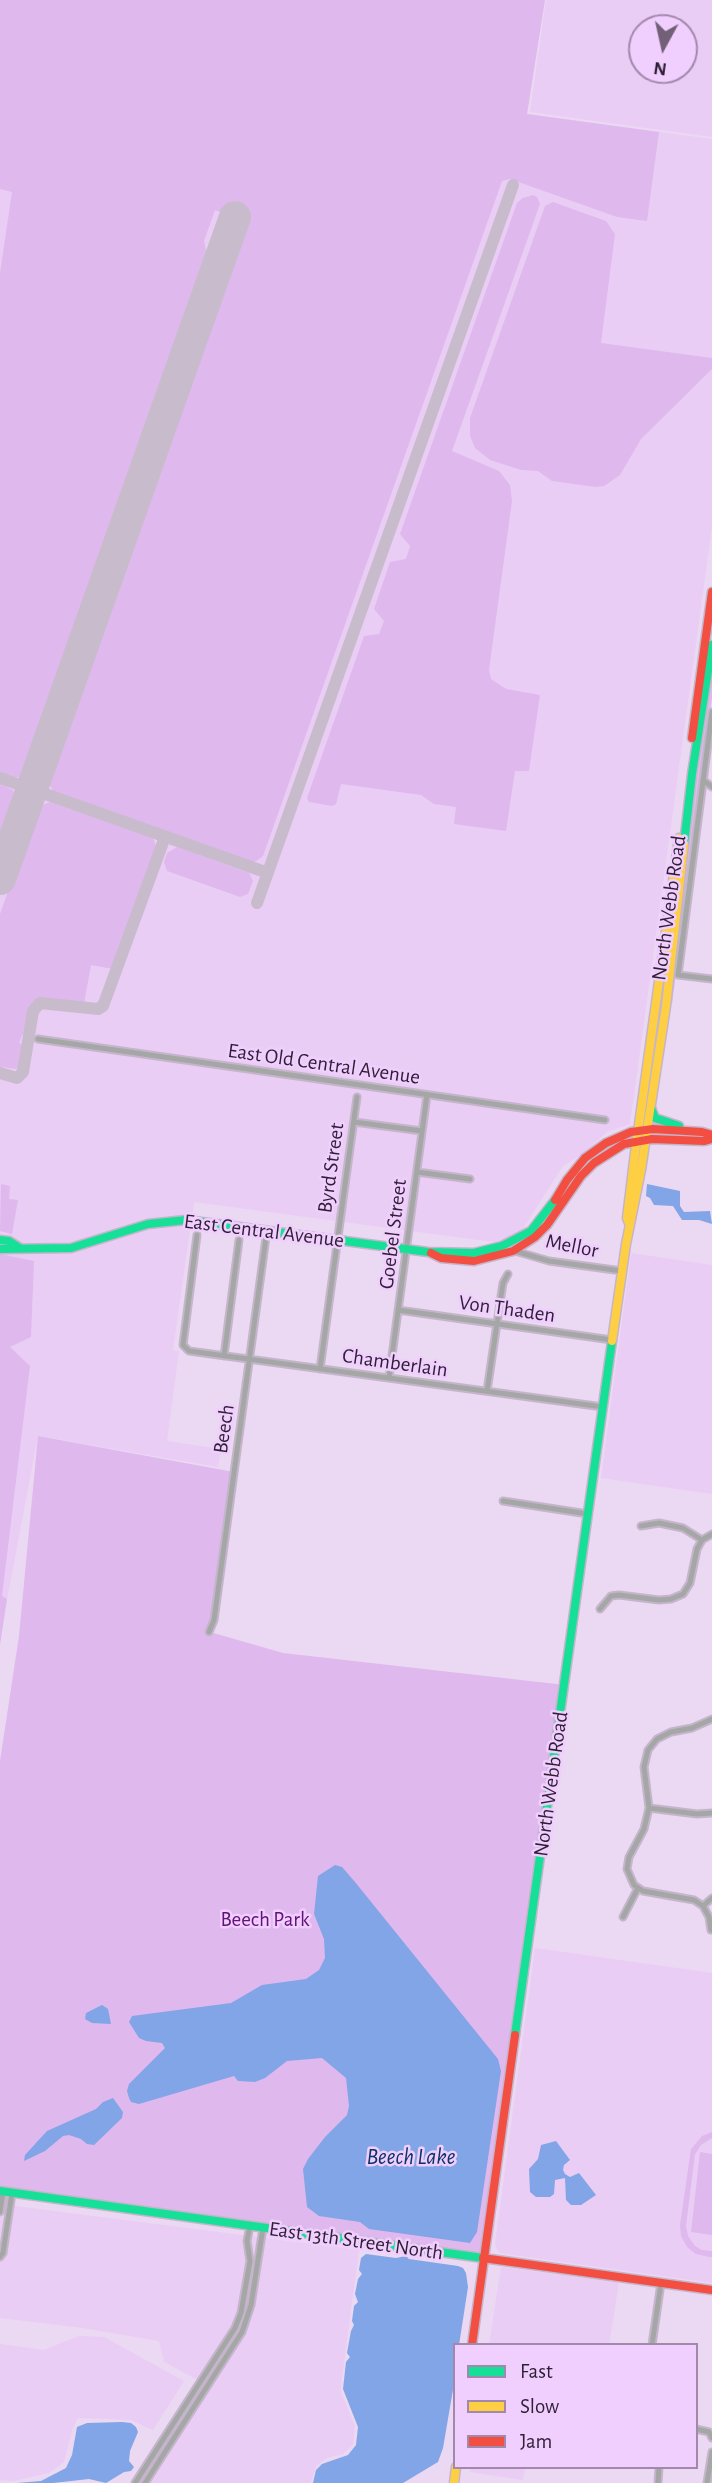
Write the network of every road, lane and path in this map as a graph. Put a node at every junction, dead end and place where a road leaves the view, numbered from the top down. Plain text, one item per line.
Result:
1 (712, 592) edge
2 (712, 645) edge
3 (712, 712) edge
4 (703, 780) junction
5 (712, 787) edge
6 (669, 937) junction
7 (712, 979) edge
8 (38, 1039) dead end
9 (427, 1095) junction
10 (357, 1097) dead end
11 (651, 1108) junction
12 (605, 1120) dead end
13 (354, 1122) junction
14 (422, 1131) junction
15 (688, 1131) junction
16 (642, 1135) junction
17 (712, 1137) edge
18 (417, 1172) junction
19 (470, 1179) dead end
20 (267, 1230) junction
21 (197, 1235) dead end
22 (0, 1240) edge
23 (239, 1240) dead end
24 (337, 1240) junction
25 (20, 1248) junction
26 (0, 1249) edge
27 (407, 1249) junction
28 (515, 1251) junction
29 (428, 1252) junction
30 (622, 1271) junction
31 (508, 1274) dead end
32 (398, 1310) junction
33 (497, 1324) junction
34 (612, 1339) junction
35 (224, 1356) junction
36 (249, 1359) junction
37 (320, 1368) junction
38 (389, 1378) junction
39 (487, 1391) junction
40 (603, 1407) junction
41 (503, 1501) dead end
42 (588, 1514) junction
43 (641, 1526) dead end
44 (712, 1534) edge
45 (702, 1540) junction
46 (600, 1609) dead end
47 (209, 1632) dead end
48 (712, 1719) edge
49 (649, 1808) junction
50 (712, 1813) edge
51 (638, 1888) junction
52 (712, 1898) edge
53 (703, 1906) junction
54 (623, 1917) dead end
55 (711, 1930) edge
56 (5, 2192) edge
57 (0, 2212) edge
58 (250, 2226) junction
59 (262, 2228) junction
60 (1, 2254) edge
61 (484, 2259) junction
62 (661, 2283) junction
63 (712, 2290) edge
64 (472, 2343) edge
65 (652, 2343) edge
66 (698, 2429) edge
67 (712, 2438) edge
68 (712, 2452) edge
69 (135, 2483) edge
70 (145, 2483) edge
71 (707, 2483) edge

1 - 6 main road, North Webb Road
2 - 6 main road, North Webb Road
3 - 4 street
4 - 5 street
4 - 7 street
6 - 11 main road, North Webb Road
6 - 16 main road, North Webb Road
8 - 9 street, East Old Central Avenue
9 - 12 street, East Old Central Avenue
9 - 14 street, Goebel Street
10 - 13 street, Byrd Street
11 - 15 main road
11 - 16 main road, North Webb Road
13 - 14 street
13 - 24 street, Byrd Street
14 - 18 street, Goebel Street
15 - 16 main road, East Central Avenue
15 - 17 main road, East Central Avenue
16 - 17 main road, East Central Avenue
16 - 28 main road, East Central Avenue
16 - 29 main road, East Central Avenue
16 - 30 main road, North Webb Road
18 - 19 street
18 - 27 street, Goebel Street
20 - 24 main road, East Central Avenue
20 - 25 main road, East Central Avenue
20 - 36 street, Beech
21 - 35 street, Chamberlain
22 - 25 main road, East Central Avenue
23 - 35 street
24 - 27 main road, East Central Avenue
24 - 37 street, Byrd Street
25 - 26 main road, East Central Avenue
27 - 29 main road, East Central Avenue
27 - 32 street, Goebel Street
28 - 29 main road, East Central Avenue
28 - 30 street, Mellor
30 - 34 main road, North Webb Road
31 - 33 street
32 - 33 street, Von Thaden
32 - 38 street, Goebel Street
33 - 34 street, Von Thaden
33 - 39 street
34 - 40 main road, North Webb Road
35 - 36 street, Chamberlain
36 - 37 street, Chamberlain
36 - 47 street, Beech
37 - 38 street, Chamberlain
38 - 39 street, Chamberlain
39 - 40 street, Chamberlain
40 - 42 main road, North Webb Road
41 - 42 street
42 - 61 main road, North Webb Road
43 - 45 street
44 - 45 street
45 - 46 street
48 - 49 street
49 - 50 street
49 - 51 street
51 - 53 street
51 - 54 street
52 - 53 street
53 - 55 street
56 - 57 street
56 - 58 main road, East 13th Street North
56 - 60 street
58 - 59 main road, East 13th Street North
58 - 69 street
59 - 61 main road, East 13th Street North
59 - 70 street
61 - 62 main road, East 13th Street North
61 - 64 main road, North Webb Road
62 - 63 main road, East 13th Street North
62 - 65 street
66 - 67 street
68 - 71 street

